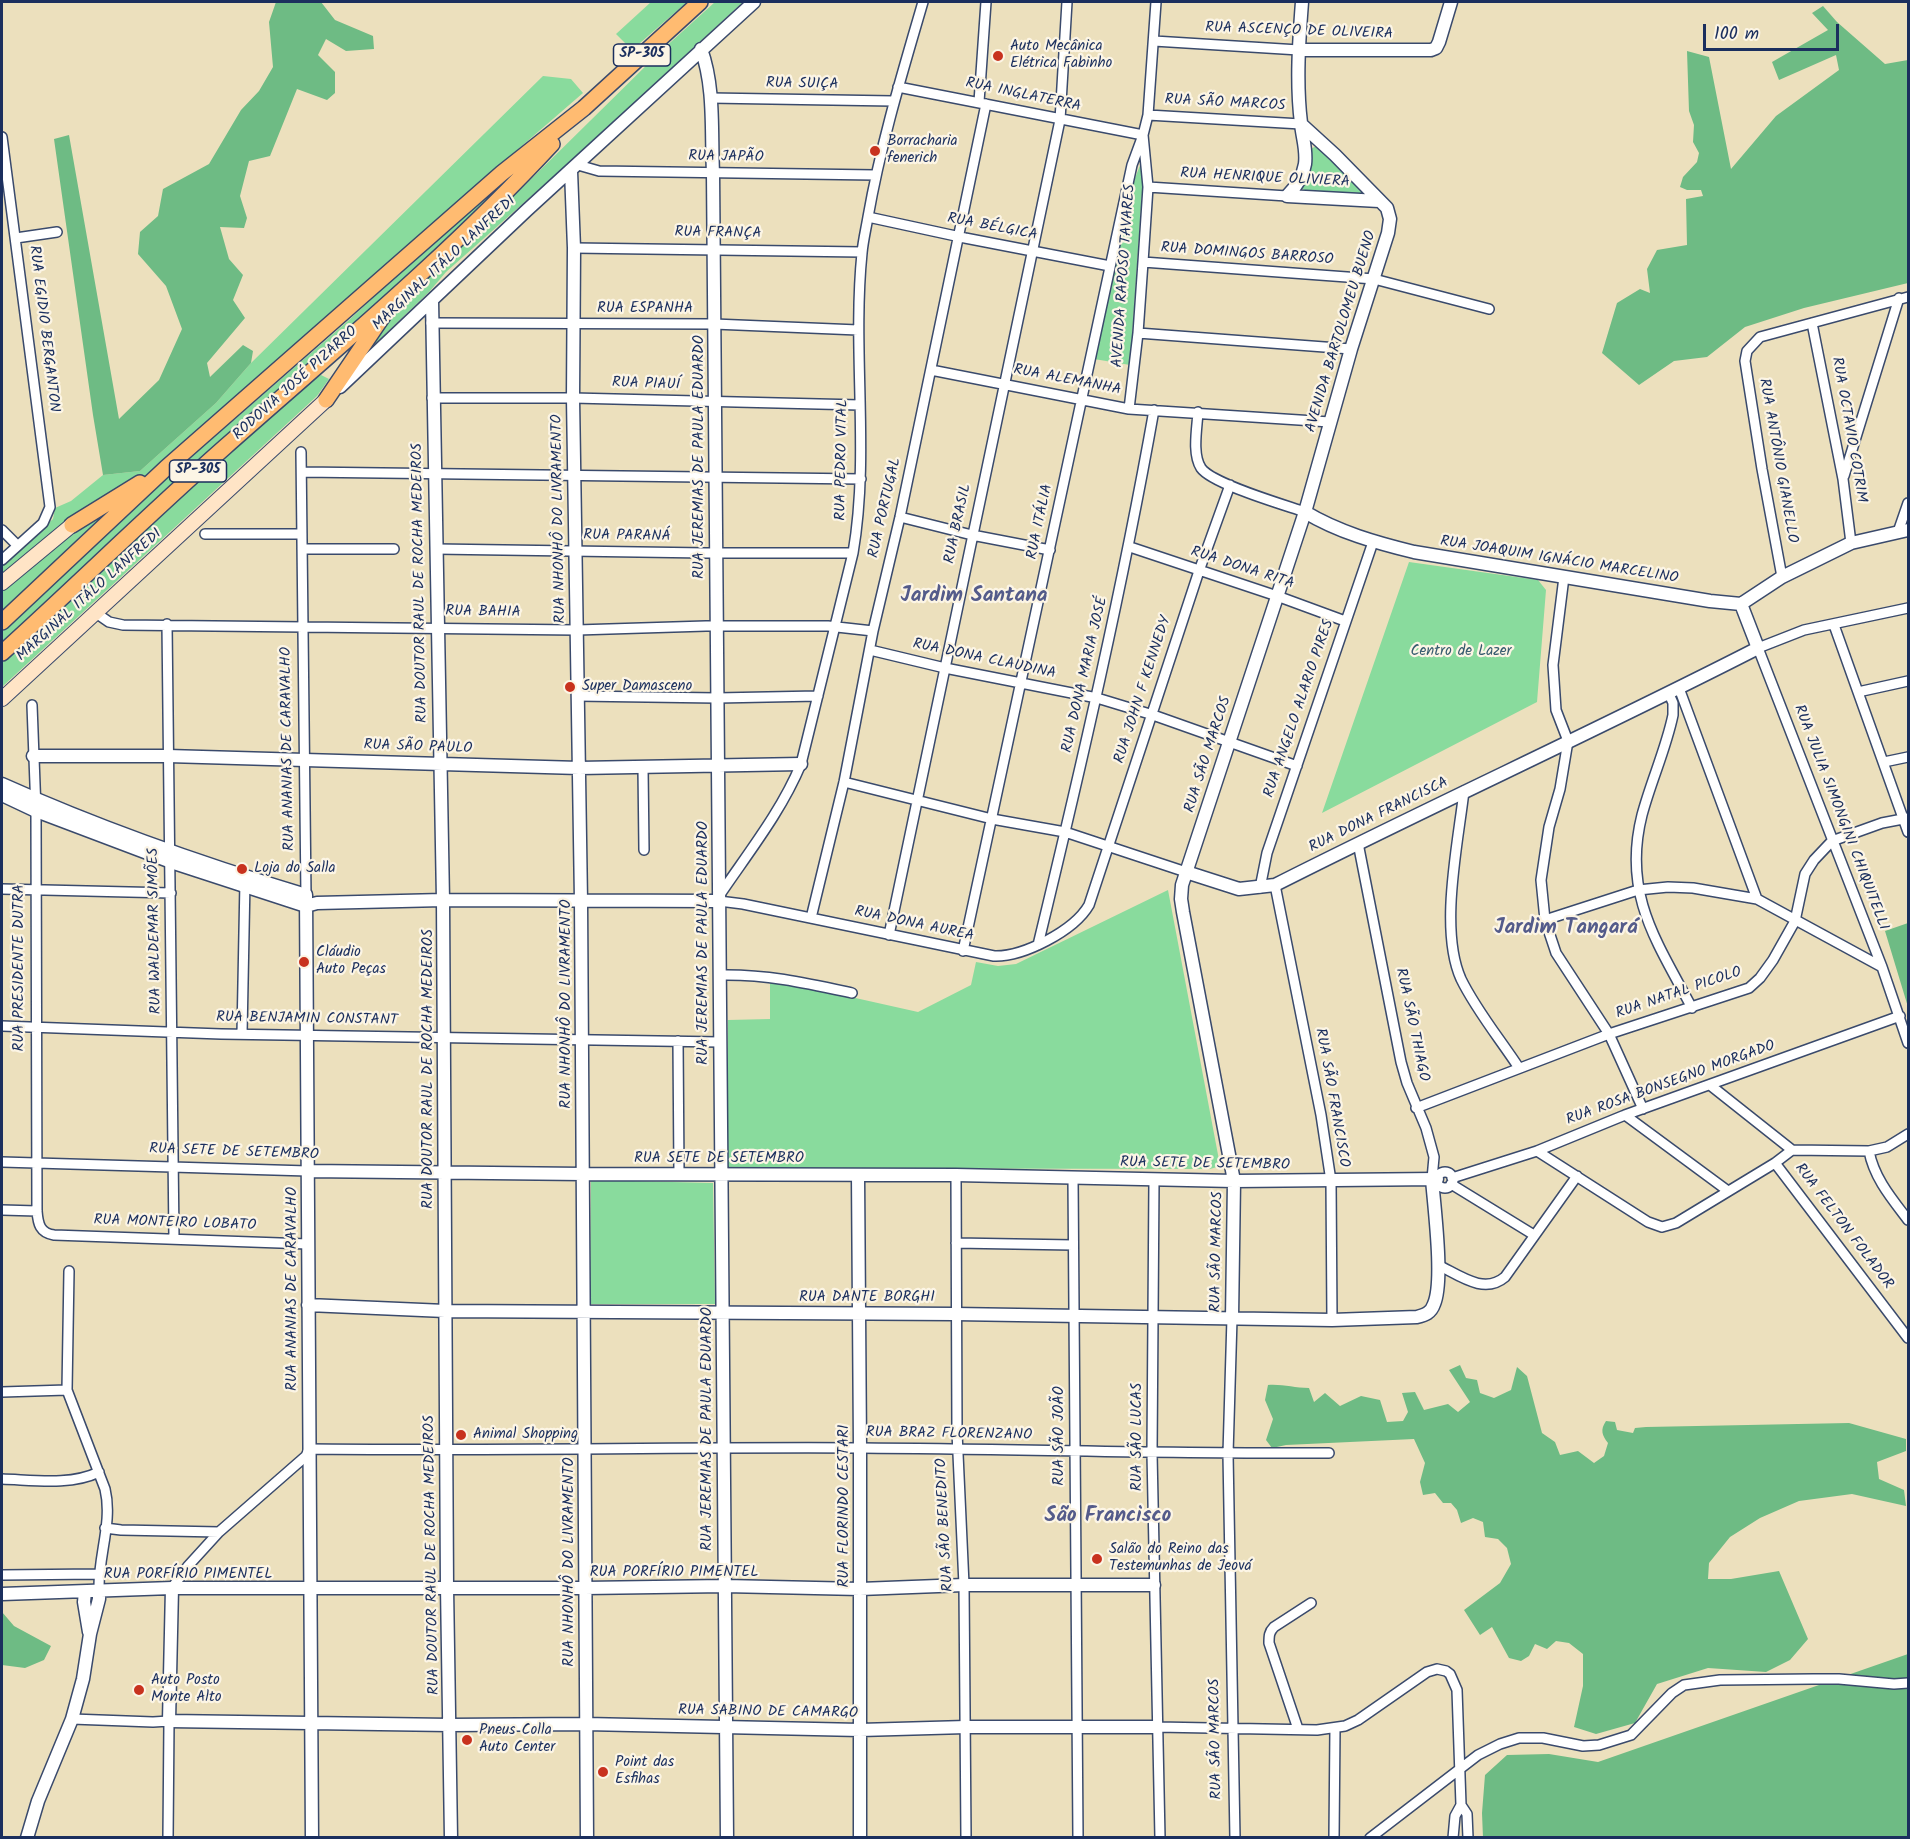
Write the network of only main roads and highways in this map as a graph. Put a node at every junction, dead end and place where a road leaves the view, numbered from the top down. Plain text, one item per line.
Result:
1 (700, 2) edge
2 (584, 108) junction
3 (398, 294) junction
4 (326, 400) joint
5 (166, 468) junction
6 (72, 525) joint
7 (2, 583) edge
8 (2, 622) edge
9 (2, 654) edge
10 (2, 699) edge

1 - 2 main road, RODOVIA JOSÉ PIZARRO / SP-305
2 - 3 main road, RODOVIA JOSÉ PIZARRO / SP-305
2 - 5 main road, RODOVIA JOSÉ PIZARRO / SP-305
3 - 4 main road
3 - 9 main road, RODOVIA JOSÉ PIZARRO / SP-305
4 - 10 main road, MARGINAL ITÁLO LANFREDI / SP-305
5 - 6 main road, SP-305
5 - 8 main road, RODOVIA JOSÉ PIZARRO / SP-305
6 - 7 main road

